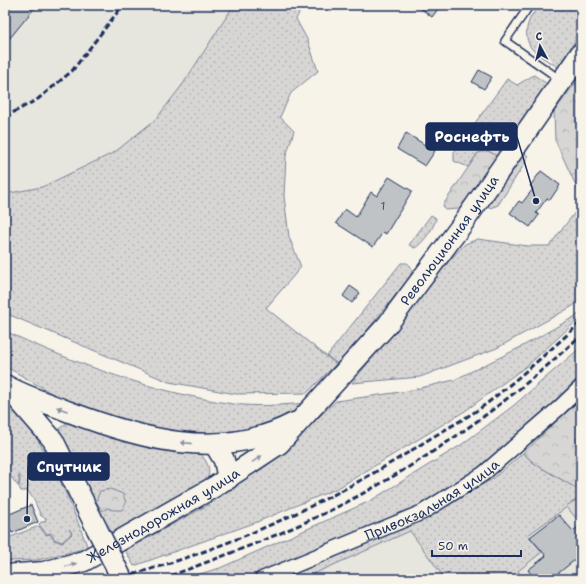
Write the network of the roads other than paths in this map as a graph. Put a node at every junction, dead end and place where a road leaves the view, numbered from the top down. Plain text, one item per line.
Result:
1 (530, 5) edge
2 (581, 53) edge
3 (562, 80) junction
4 (6, 385) edge
5 (581, 387) edge
6 (304, 418) junction
7 (215, 445) junction
8 (228, 479) junction
9 (5, 575) edge
10 (122, 579) edge
11 (262, 579) edge

1 - 3 lane
2 - 3 street, Революционная улица
3 - 6 street, Революционная улица
7 -> 4 street
4 - 10 street, bridge
5 - 11 street, Привокзальная улица
6 - 7 street
8 -> 6 street, Железнодорожная улица
7 - 8 street
9 -> 8 street, Железнодорожная улица

